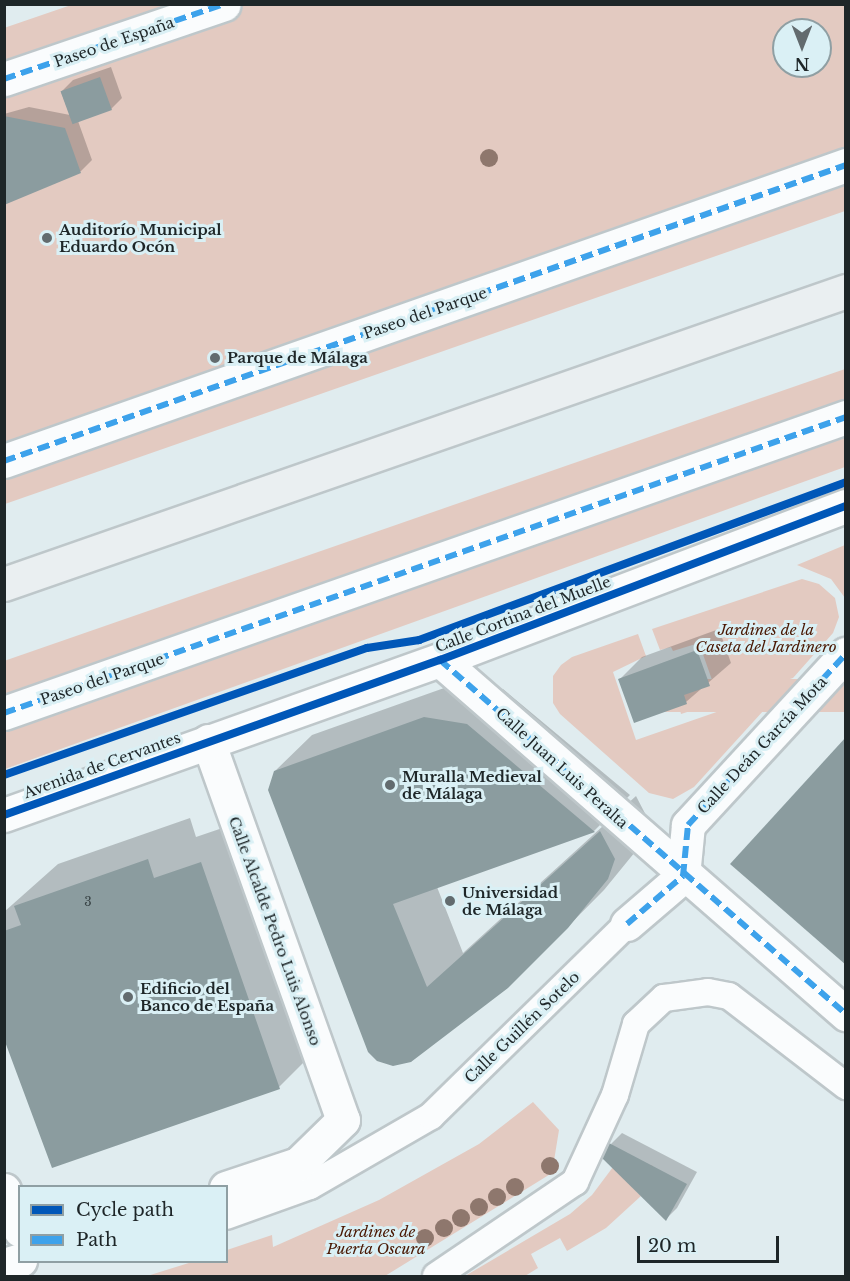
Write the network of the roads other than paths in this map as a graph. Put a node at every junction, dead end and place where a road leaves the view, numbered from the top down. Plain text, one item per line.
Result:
1 (224, 4) edge
2 (4, 79) edge
3 (846, 165) edge
4 (846, 291) edge
5 (846, 417) edge
6 (4, 461) edge
7 (846, 506) edge
8 (4, 584) edge
9 (846, 654) edge
10 (440, 660) junction
11 (4, 713) edge
12 (208, 741) junction
13 (4, 814) edge
14 (683, 876) junction
15 (627, 924) joint
16 (846, 1014) edge
17 (846, 1086) edge
18 (342, 1120) junction
19 (350, 1165) junction
20 (228, 1187) edge
21 (4, 1190) edge
22 (228, 1215) edge
23 (18, 1225) edge
24 (436, 1276) edge

1 - 2 street, Paseo de España
3 - 6 street, Paseo del Parque
4 - 8 street
5 - 11 street, Paseo del Parque
7 - 10 street, Calle Cortina del Muelle
9 - 14 street, Calle Deán García Mota
10 - 12 street, Calle Cortina del Muelle
10 - 14 street, Calle Juan Luis Peralta
12 - 13 street, Avenida de Cervantes
12 - 18 street, Calle Alcalde Pedro Luis Alonso
14 - 15 street, Calle Guillén Sotelo
14 - 16 street, Calle Juan Luis Peralta
15 - 19 lane, Calle Guillén Sotelo
17 - 24 lane
18 - 19 lane
18 - 20 street
19 - 22 lane, Calle Guillén Sotelo
21 - 23 street

